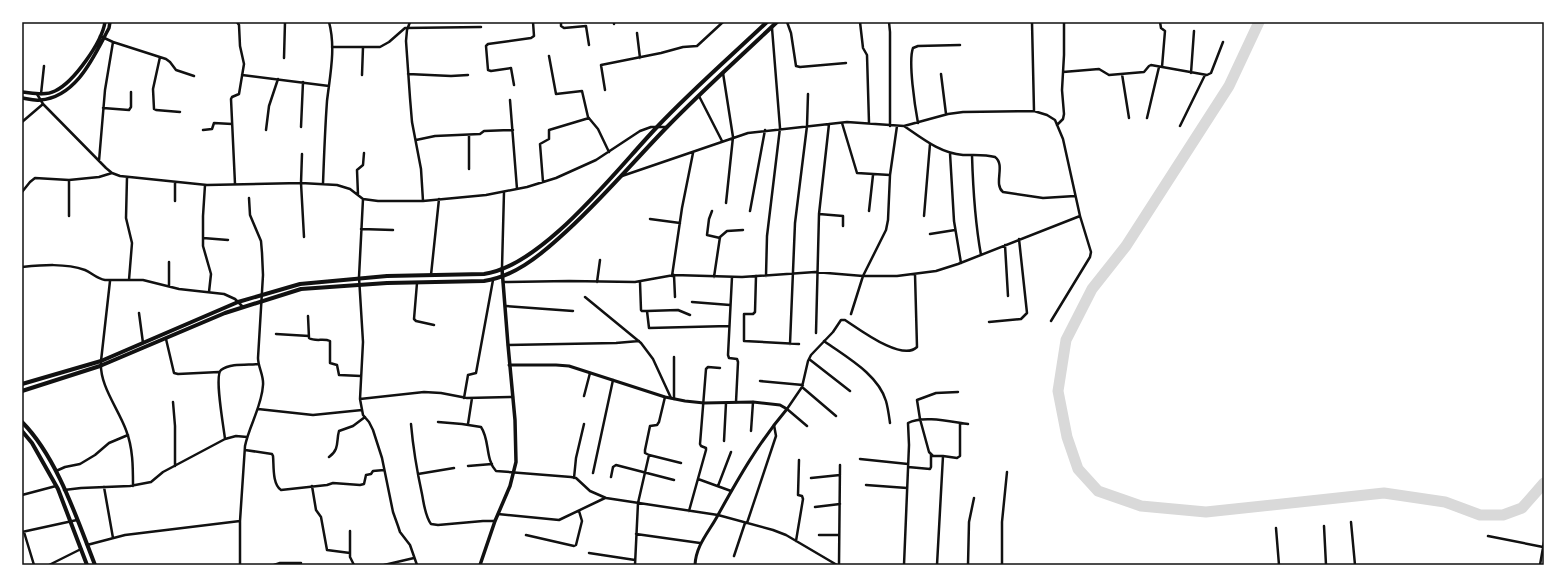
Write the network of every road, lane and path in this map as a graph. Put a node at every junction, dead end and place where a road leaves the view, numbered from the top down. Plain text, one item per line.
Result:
1 (105, 22) edge
2 (110, 22) edge
3 (237, 22) edge
4 (284, 22) edge
5 (330, 22) edge
6 (410, 22) edge
7 (533, 22) edge
8 (561, 22) edge
9 (723, 22) edge
10 (767, 22) edge
11 (777, 22) edge
12 (787, 22) edge
13 (860, 22) edge
14 (889, 22) edge
15 (1032, 22) edge
16 (1064, 22) edge
17 (1160, 22) edge
18 (481, 27) dead end
19 (772, 27) junction
20 (408, 28) junction
21 (1194, 31) dead end
22 (637, 32) dead end
23 (102, 37) junction
24 (112, 42) junction
25 (1223, 42) dead end
26 (589, 45) dead end
27 (960, 45) dead end
28 (332, 47) junction
29 (363, 48) junction
30 (549, 56) dead end
31 (160, 57) junction
32 (284, 58) dead end
33 (640, 58) junction
34 (846, 63) dead end
35 (44, 66) dead end
36 (1161, 67) junction
37 (1063, 72) junction
38 (723, 73) junction
39 (1191, 73) junction
40 (408, 74) junction
41 (941, 74) dead end
42 (1122, 74) junction
43 (362, 75) dead end
44 (468, 75) dead end
45 (1205, 75) junction
46 (194, 76) dead end
47 (242, 76) junction
48 (278, 80) junction
49 (303, 82) junction
50 (329, 86) junction
51 (514, 86) dead end
52 (605, 90) dead end
53 (22, 92) edge
54 (131, 92) dead end
55 (39, 94) junction
56 (808, 94) dead end
57 (699, 96) junction
58 (22, 98) edge
59 (40, 100) junction
60 (510, 100) dead end
61 (43, 104) junction
62 (103, 108) junction
63 (1034, 111) junction
64 (180, 112) dead end
65 (946, 114) junction
66 (589, 118) junction
67 (1129, 118) dead end
68 (1147, 118) dead end
69 (22, 122) edge
70 (842, 123) junction
71 (869, 123) junction
72 (918, 123) junction
73 (232, 124) junction
74 (829, 124) junction
75 (1057, 125) junction
76 (658, 126) junction
77 (808, 126) junction
78 (890, 126) junction
79 (897, 126) junction
80 (904, 126) junction
81 (1180, 126) dead end
82 (301, 127) dead end
83 (667, 127) junction
84 (780, 128) junction
85 (203, 130) dead end
86 (266, 130) dead end
87 (513, 130) junction
88 (766, 130) junction
89 (469, 135) junction
90 (733, 137) junction
91 (416, 140) junction
92 (722, 141) junction
93 (930, 144) junction
94 (610, 152) junction
95 (364, 153) dead end
96 (693, 153) junction
97 (950, 153) junction
98 (302, 154) dead end
99 (972, 155) junction
100 (99, 162) junction
101 (469, 169) dead end
102 (112, 173) junction
103 (872, 175) junction
104 (890, 175) junction
105 (622, 176) junction
106 (127, 177) junction
107 (69, 180) junction
108 (175, 182) junction
109 (543, 182) junction
110 (300, 183) junction
111 (205, 184) junction
112 (235, 184) junction
113 (323, 184) junction
114 (517, 189) junction
115 (22, 192) edge
116 (504, 192) junction
117 (358, 195) junction
118 (1076, 196) junction
119 (249, 198) dead end
120 (362, 199) junction
121 (438, 199) junction
122 (423, 200) junction
123 (174, 201) dead end
124 (726, 203) dead end
125 (712, 211) dead end
126 (750, 211) dead end
127 (869, 211) dead end
128 (819, 214) junction
129 (69, 216) dead end
130 (924, 216) dead end
131 (1080, 216) junction
132 (650, 219) dead end
133 (680, 223) junction
134 (843, 226) dead end
135 (361, 229) junction
136 (393, 230) dead end
137 (743, 230) dead end
138 (955, 230) junction
139 (930, 234) dead end
140 (304, 237) dead end
141 (203, 238) junction
142 (720, 238) junction
143 (1019, 239) junction
144 (228, 240) dead end
145 (1005, 245) junction
146 (981, 255) junction
147 (600, 260) dead end
148 (169, 262) dead end
149 (961, 263) junction
150 (22, 267) edge
151 (502, 269) junction
152 (817, 272) junction
153 (792, 273) junction
154 (916, 274) junction
155 (431, 275) junction
156 (673, 275) junction
157 (756, 276) junction
158 (766, 276) junction
159 (863, 276) junction
160 (359, 277) junction
161 (502, 277) junction
162 (714, 277) junction
163 (732, 277) junction
164 (129, 280) junction
165 (493, 280) junction
166 (110, 281) junction
167 (417, 282) junction
168 (502, 282) junction
169 (597, 282) junction
170 (640, 282) junction
171 (359, 284) junction
172 (169, 286) junction
173 (209, 292) junction
174 (262, 295) junction
175 (1008, 296) dead end
176 (585, 297) dead end
177 (675, 297) dead end
178 (261, 301) junction
179 (238, 302) junction
180 (692, 302) dead end
181 (730, 305) junction
182 (504, 306) junction
183 (243, 307) junction
184 (573, 311) dead end
185 (647, 311) junction
186 (139, 313) dead end
187 (851, 314) dead end
188 (690, 315) dead end
189 (308, 316) dead end
190 (989, 322) dead end
191 (1051, 322) dead end
192 (434, 325) dead end
193 (729, 326) junction
194 (816, 333) dead end
195 (276, 334) dead end
196 (309, 336) junction
197 (166, 339) junction
198 (639, 341) junction
199 (824, 341) junction
200 (143, 344) junction
201 (790, 344) junction
202 (799, 344) dead end
203 (508, 345) junction
204 (674, 357) dead end
205 (810, 359) junction
206 (101, 361) junction
207 (258, 364) junction
208 (509, 365) junction
209 (100, 366) junction
210 (720, 368) dead end
211 (219, 372) junction
212 (590, 372) junction
213 (361, 376) junction
214 (613, 380) junction
215 (760, 381) dead end
216 (22, 384) edge
217 (803, 386) junction
218 (22, 391) edge
219 (850, 391) dead end
220 (958, 392) dead end
221 (584, 396) dead end
222 (513, 397) junction
223 (665, 397) junction
224 (464, 398) junction
225 (472, 398) junction
226 (360, 399) junction
227 (673, 399) junction
228 (173, 402) dead end
229 (726, 402) junction
230 (736, 402) junction
231 (753, 402) junction
232 (704, 403) junction
233 (258, 409) junction
234 (787, 409) junction
235 (362, 410) junction
236 (836, 416) dead end
237 (365, 417) junction
238 (920, 420) junction
239 (22, 422) edge
240 (438, 422) dead end
241 (890, 423) dead end
242 (960, 423) junction
243 (411, 424) dead end
244 (468, 424) junction
245 (584, 424) dead end
246 (968, 424) dead end
247 (773, 425) junction
248 (807, 426) dead end
249 (22, 431) edge
250 (752, 431) dead end
251 (128, 435) junction
252 (247, 437) junction
253 (225, 439) junction
254 (724, 441) dead end
255 (245, 450) junction
256 (730, 452) dead end
257 (649, 454) junction
258 (931, 455) junction
259 (943, 456) junction
260 (329, 457) dead end
261 (860, 459) dead end
262 (799, 460) dead end
263 (681, 463) dead end
264 (492, 464) junction
265 (840, 465) dead end
266 (175, 466) junction
267 (468, 466) dead end
268 (908, 466) junction
269 (454, 468) dead end
270 (384, 470) junction
271 (55, 471) junction
272 (644, 472) junction
273 (1007, 472) dead end
274 (514, 473) junction
275 (593, 473) dead end
276 (418, 474) junction
277 (840, 475) junction
278 (611, 477) dead end
279 (574, 478) junction
280 (812, 478) dead end
281 (698, 479) junction
282 (674, 480) dead end
283 (866, 485) dead end
284 (56, 486) junction
285 (133, 486) junction
286 (312, 486) junction
287 (718, 486) junction
288 (104, 487) junction
289 (907, 488) junction
290 (64, 490) junction
291 (731, 491) junction
292 (22, 495) edge
293 (606, 498) junction
294 (974, 498) dead end
295 (638, 503) junction
296 (840, 504) junction
297 (815, 507) dead end
298 (579, 511) junction
299 (689, 511) junction
300 (498, 514) junction
301 (718, 515) junction
302 (77, 520) junction
303 (71, 521) junction
304 (240, 521) junction
305 (495, 521) junction
306 (1351, 522) dead end
307 (746, 523) junction
308 (1324, 526) dead end
309 (1276, 528) dead end
310 (350, 531) dead end
311 (23, 532) edge
312 (636, 534) junction
313 (526, 535) dead end
314 (819, 535) dead end
315 (839, 535) junction
316 (1488, 536) dead end
317 (113, 538) junction
318 (796, 541) junction
319 (1544, 542) edge
320 (700, 543) junction
321 (87, 546) junction
322 (1543, 547) edge
323 (81, 549) junction
324 (350, 553) junction
325 (589, 553) dead end
326 (734, 556) dead end
327 (414, 558) junction
328 (635, 560) junction
329 (301, 563) dead end
330 (34, 565) edge
331 (49, 565) edge
332 (87, 565) edge
333 (95, 565) edge
334 (240, 565) edge
335 (274, 565) edge
336 (354, 565) edge
337 (384, 565) edge
338 (417, 565) edge
339 (480, 565) edge
340 (635, 565) edge
341 (694, 565) edge
342 (838, 565) edge
343 (904, 565) edge
344 (938, 565) edge
345 (968, 565) edge
346 (1002, 565) edge
347 (1279, 565) edge
348 (1326, 565) edge
349 (1355, 565) edge
350 (1540, 565) edge

1 - 23 main road
2 - 23 main road
3 - 47 street
4 - 32 street
5 - 28 street
6 - 20 street
7 - 51 street
8 - 26 street
9 - 33 street
10 - 76 main road
11 - 19 main road
12 - 34 street
13 - 71 street
14 - 78 street
15 - 63 street
16 - 37 street
17 - 36 street
18 - 20 street
19 - 38 main road
19 - 84 street
20 - 29 street
20 - 40 street
21 - 39 street
22 - 33 street
23 - 24 street
23 - 55 main road
23 - 59 main road
24 - 31 street
24 - 62 street
25 - 45 street
27 - 72 street
28 - 29 street
28 - 50 street
29 - 43 street
30 - 66 street
31 - 46 street
31 - 64 street
33 - 52 street
35 - 55 street
36 - 39 street
36 - 42 street
36 - 68 street
37 - 42 street
37 - 75 street
38 - 57 main road
38 - 90 street
39 - 45 street
40 - 44 street
40 - 91 street
41 - 65 street
42 - 67 street
45 - 81 street
47 - 48 street
47 - 73 street
48 - 49 street
48 - 86 street
49 - 50 street
49 - 82 street
50 - 113 street
53 - 55 main road
54 - 62 street
55 - 59 street
56 - 77 street
57 - 83 main road
57 - 92 street
58 - 59 main road
59 - 61 street
60 - 87 street
61 - 69 street
61 - 100 street
62 - 100 street
63 - 65 street
63 - 75 street
65 - 72 street
66 - 94 street
66 - 109 street
70 - 71 street
70 - 74 street
70 - 103 street
71 - 78 street
72 - 80 street
73 - 85 street
73 - 112 street
74 - 77 street
74 - 128 street
75 - 118 street
76 - 83 street
76 - 94 street
76 - 151 main road
77 - 84 street
77 - 153 street
78 - 79 street
79 - 80 street
79 - 104 street
80 - 93 street
83 - 105 main road
84 - 88 street
84 - 158 street
87 - 89 street
87 - 114 street
88 - 90 street
88 - 126 street
89 - 91 street
89 - 101 street
90 - 92 street
90 - 124 street
91 - 122 street
92 - 96 street
93 - 97 street
93 - 130 street
94 - 109 street
95 - 117 street
96 - 105 street
96 - 133 street
97 - 99 street
97 - 138 street
98 - 110 street
99 - 118 street
99 - 146 street
100 - 102 street
102 - 106 street
102 - 107 street
103 - 104 street
103 - 127 street
104 - 159 street
105 - 161 main road
106 - 108 street
106 - 164 street
107 - 115 street
107 - 129 street
108 - 111 street
108 - 123 street
109 - 114 street
110 - 112 street
110 - 113 street
110 - 140 street
111 - 112 street
111 - 141 street
113 - 117 street
114 - 116 street
116 - 121 street
116 - 151 street
117 - 120 street
118 - 131 street
119 - 174 street
120 - 122 street
120 - 135 street
121 - 122 street
121 - 155 street
125 - 142 street
128 - 134 street
128 - 152 street
131 - 143 street
131 - 191 street
132 - 133 street
133 - 156 street
135 - 136 street
135 - 160 street
137 - 142 street
138 - 139 street
138 - 149 street
141 - 144 street
141 - 173 street
142 - 162 street
143 - 145 street
143 - 190 street
145 - 146 street
145 - 175 street
146 - 149 street
147 - 169 street
148 - 172 street
149 - 154 street
150 - 166 street
151 - 155 main road
151 - 161 main road
152 - 153 street
152 - 159 street
152 - 194 street
153 - 158 street
153 - 201 street
154 - 159 street
154 - 199 street
155 - 160 main road
156 - 162 street
156 - 170 street
156 - 177 street
157 - 158 street
157 - 163 street
157 - 201 street
159 - 187 street
160 - 171 street
160 - 174 main road
161 - 165 main road
161 - 168 main road
162 - 163 street
163 - 181 street
164 - 166 street
164 - 172 street
165 - 167 main road
165 - 224 street
166 - 206 street
167 - 171 main road
167 - 192 street
168 - 169 street
168 - 182 main road
169 - 170 street
170 - 185 street
171 - 178 main road
171 - 213 street
172 - 173 street
173 - 179 street
174 - 178 street
174 - 179 main road
176 - 198 street
178 - 183 main road
178 - 207 street
179 - 183 street
179 - 200 main road
180 - 181 street
181 - 193 street
182 - 184 street
182 - 203 main road
183 - 197 main road
185 - 188 street
185 - 193 street
186 - 200 street
189 - 196 street
193 - 230 street
195 - 196 street
196 - 213 street
197 - 209 main road
197 - 211 street
198 - 203 street
198 - 227 street
199 - 205 street
199 - 241 street
200 - 206 main road
201 - 202 street
203 - 208 main road
204 - 227 street
205 - 217 street
205 - 219 street
206 - 209 street
206 - 216 main road
207 - 211 street
207 - 233 street
208 - 212 street
208 - 222 main road
209 - 218 main road
209 - 251 street
210 - 232 street
211 - 253 street
212 - 214 street
212 - 221 street
213 - 226 street
214 - 223 street
214 - 275 street
215 - 217 street
217 - 234 street
217 - 236 street
220 - 238 street
222 - 225 street
222 - 274 main road
223 - 227 street
223 - 257 street
224 - 225 street
224 - 226 street
225 - 244 street
226 - 235 street
227 - 232 street
228 - 266 street
229 - 230 street
229 - 232 street
229 - 254 street
230 - 231 street
231 - 234 street
231 - 250 street
232 - 281 street
233 - 235 street
233 - 252 street
234 - 247 street
234 - 248 street
235 - 237 street
237 - 260 street
237 - 270 street
238 - 242 street
238 - 258 street
238 - 268 street
239 - 271 main road
240 - 244 street
242 - 246 street
242 - 259 street
243 - 276 street
244 - 264 street
245 - 279 street
247 - 291 street
247 - 307 street
249 - 284 main road
251 - 271 street
251 - 285 street
252 - 253 street
252 - 255 street
253 - 266 street
255 - 286 street
255 - 304 street
256 - 287 street
257 - 263 street
257 - 272 street
258 - 259 street
258 - 268 street
259 - 344 street
261 - 268 street
262 - 318 street
264 - 267 street
264 - 274 street
265 - 277 street
266 - 285 street
268 - 289 street
269 - 276 street
270 - 286 street
270 - 327 street
271 - 290 main road
272 - 278 street
272 - 282 street
272 - 295 street
273 - 346 street
274 - 279 street
274 - 300 main road
276 - 305 street
277 - 280 street
277 - 296 street
279 - 293 street
281 - 287 street
281 - 299 street
283 - 289 street
284 - 292 street
284 - 303 main road
285 - 288 street
286 - 324 street
287 - 291 street
288 - 290 street
288 - 317 street
289 - 343 street
290 - 302 main road
291 - 301 street
293 - 295 street
293 - 298 street
294 - 345 street
295 - 299 street
295 - 312 street
296 - 297 street
296 - 315 street
298 - 300 street
298 - 313 street
299 - 301 street
300 - 305 main road
301 - 307 street
301 - 320 street
302 - 303 street
302 - 321 main road
303 - 311 street
303 - 323 main road
304 - 317 street
304 - 334 street
305 - 339 main road
306 - 349 street
307 - 318 street
307 - 326 street
308 - 348 street
309 - 347 street
310 - 324 street
311 - 330 street
312 - 320 street
312 - 328 street
314 - 315 street
315 - 342 street
316 - 322 street
317 - 321 street
318 - 342 street
319 - 322 street
320 - 341 street
321 - 333 main road
322 - 350 street
323 - 331 street
323 - 332 main road
324 - 336 street
325 - 328 street
327 - 337 street
327 - 338 street
328 - 340 street
329 - 335 street

